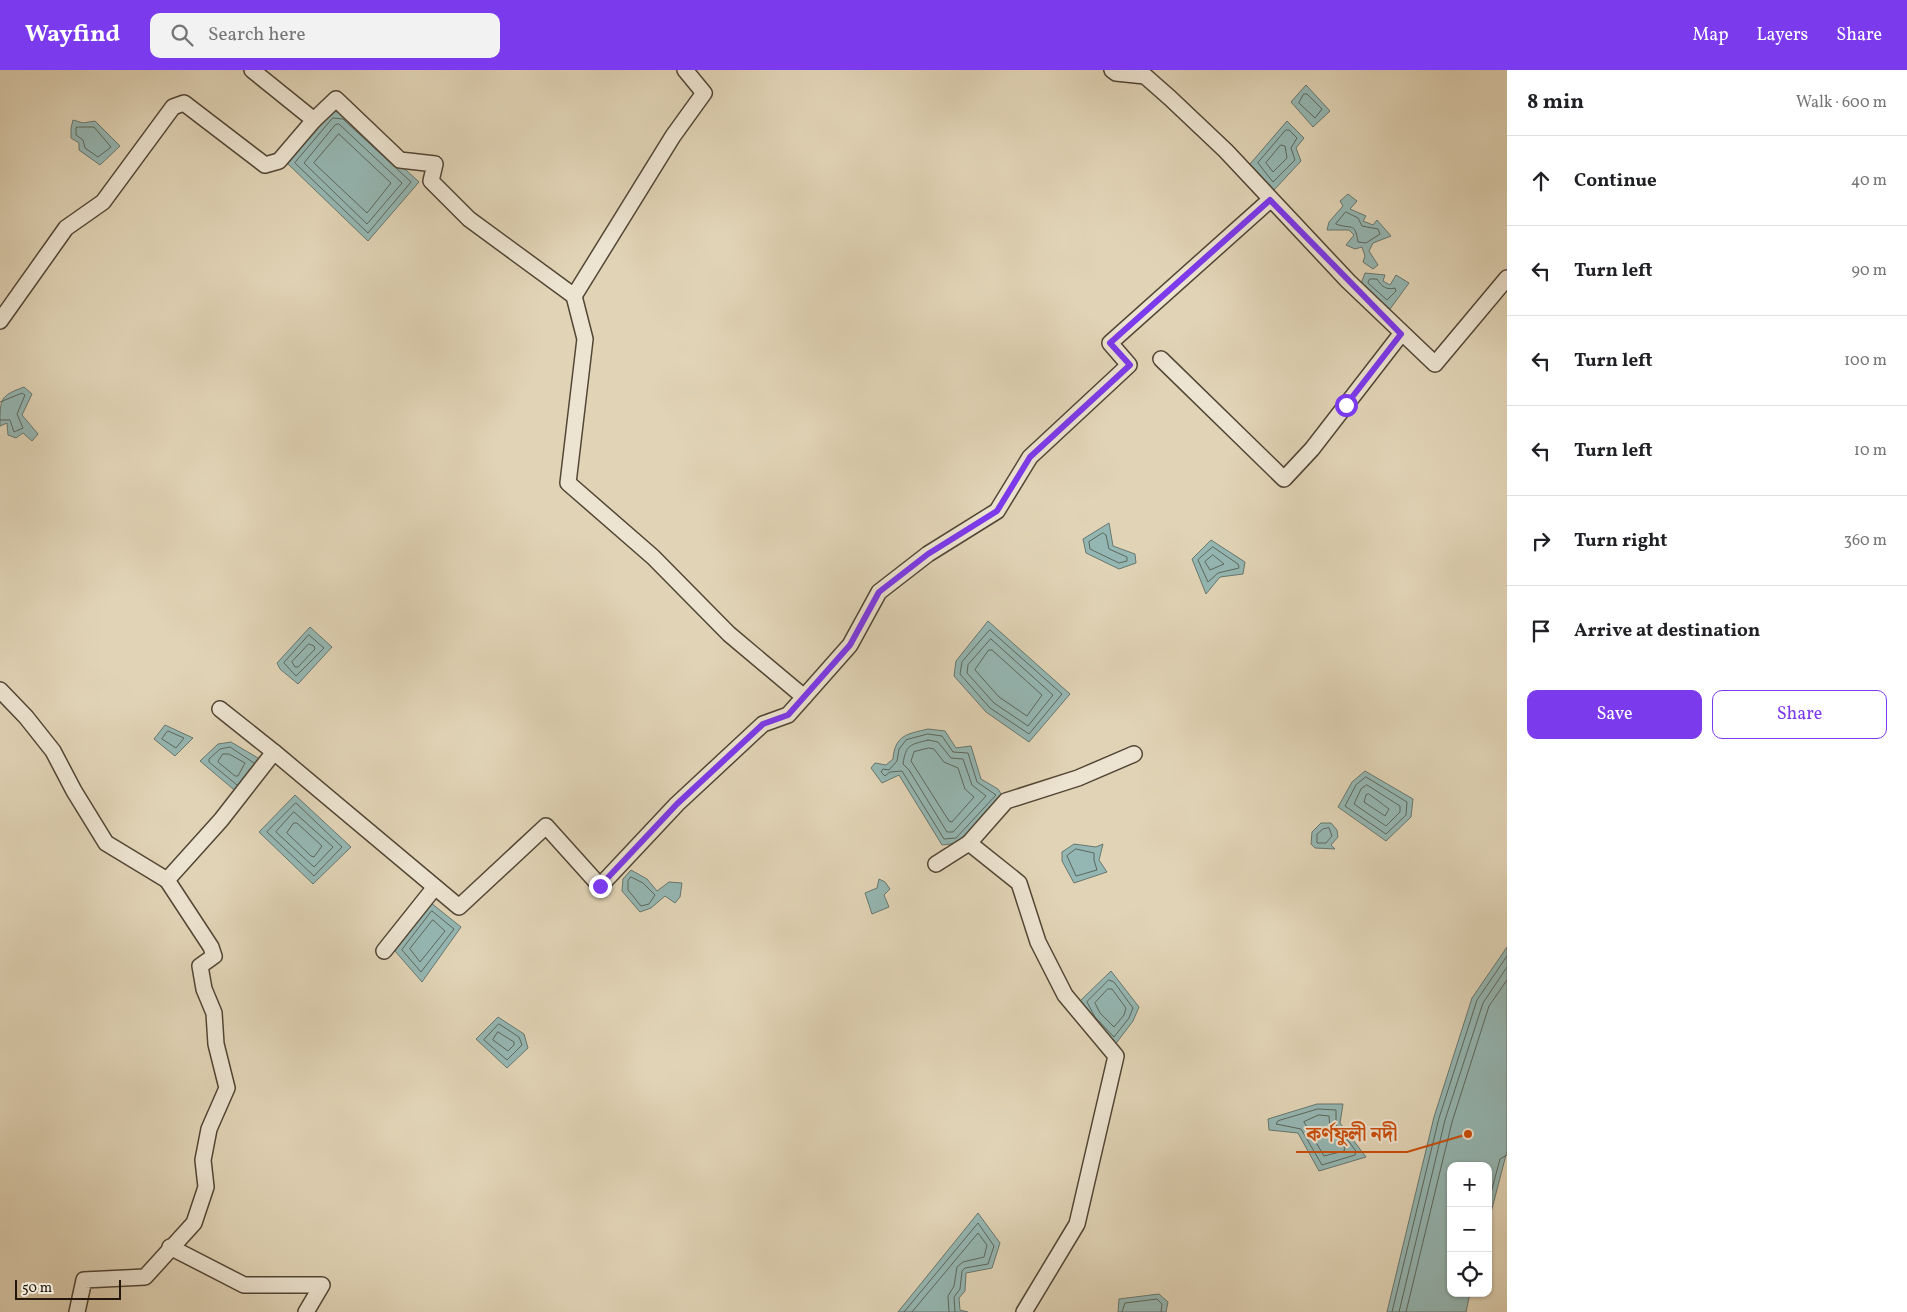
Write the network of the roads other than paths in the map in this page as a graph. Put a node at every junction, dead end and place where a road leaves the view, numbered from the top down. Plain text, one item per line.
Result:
1 (252, 70) edge
2 (684, 70) edge
3 (1112, 70) edge
4 (314, 120) junction
5 (1270, 200) junction
6 (1507, 278) edge
7 (574, 296) junction
8 (0, 321) edge
9 (1401, 334) junction
10 (1161, 359) dead end
11 (0, 690) edge
12 (804, 697) junction
13 (220, 709) dead end
14 (274, 752) junction
15 (1134, 754) dead end
16 (969, 842) junction
17 (936, 864) dead end
18 (167, 880) junction
19 (435, 887) junction
20 (384, 951) dead end
21 (170, 1247) junction
22 (76, 1312) edge
23 (306, 1312) edge
24 (1024, 1312) edge

1 - 4 street
2 - 7 street
3 - 5 street
4 - 7 street
4 - 8 street
5 - 9 street
5 - 12 street
6 - 9 street
7 - 12 street
9 - 10 street
11 - 18 street
12 - 19 street
13 - 14 street
14 - 18 street
14 - 19 street
15 - 16 street
16 - 17 street
16 - 24 street
18 - 21 street
19 - 20 street
21 - 22 street
21 - 23 street

